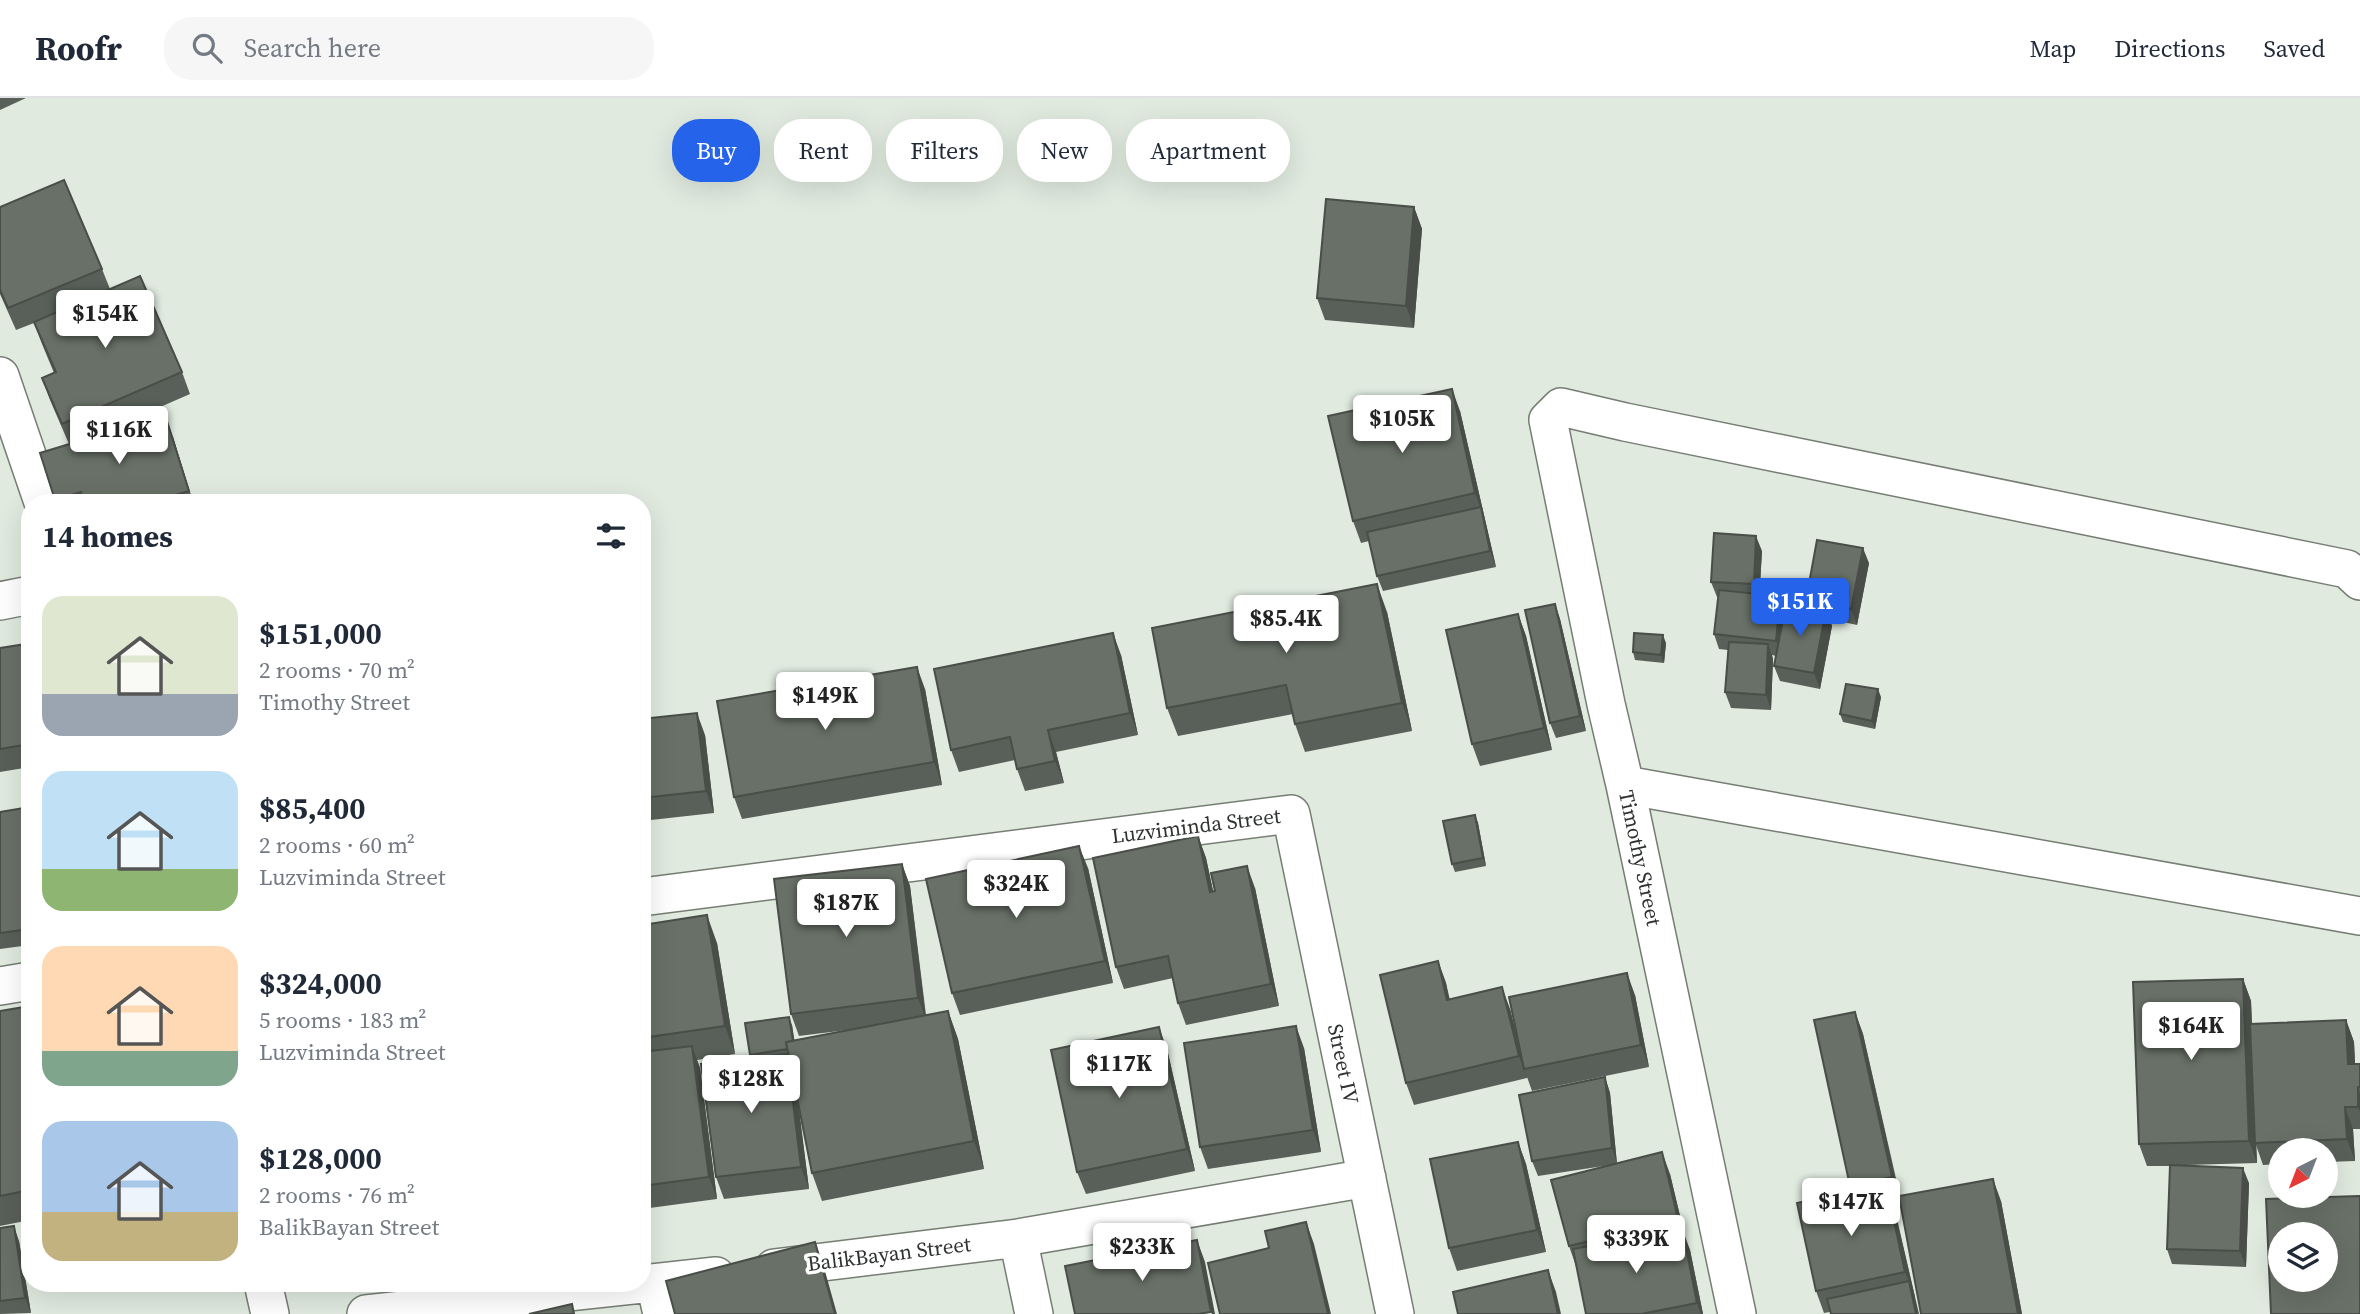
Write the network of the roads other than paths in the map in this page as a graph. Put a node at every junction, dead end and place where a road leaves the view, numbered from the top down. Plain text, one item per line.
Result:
1 (0, 376) edge
2 (40, 494) edge
3 (2360, 581) edge
4 (21, 597) edge
5 (0, 601) edge
6 (1625, 785) junction
7 (1291, 814) joint
8 (651, 896) edge
9 (2360, 916) edge
10 (21, 982) edge
11 (0, 986) edge
12 (1367, 1178) junction
13 (1018, 1238) junction
14 (264, 1292) edge
15 (658, 1299) edge
16 (270, 1314) edge
17 (366, 1314) edge
18 (1034, 1314) edge
19 (1395, 1314) edge
20 (1737, 1314) edge

1 - 2 street
3 - 6 street, Timothy Street
4 - 5 street
6 - 9 street
6 - 20 street, Timothy Street
7 - 8 street, Luzviminda Street
7 - 12 street, Street IV
10 - 11 street
12 - 13 street, BalikBayan Street
12 - 19 street, Street IV
13 - 15 street, BalikBayan Street
13 - 18 street
14 - 16 street
15 - 17 street, BalikBayan Street

